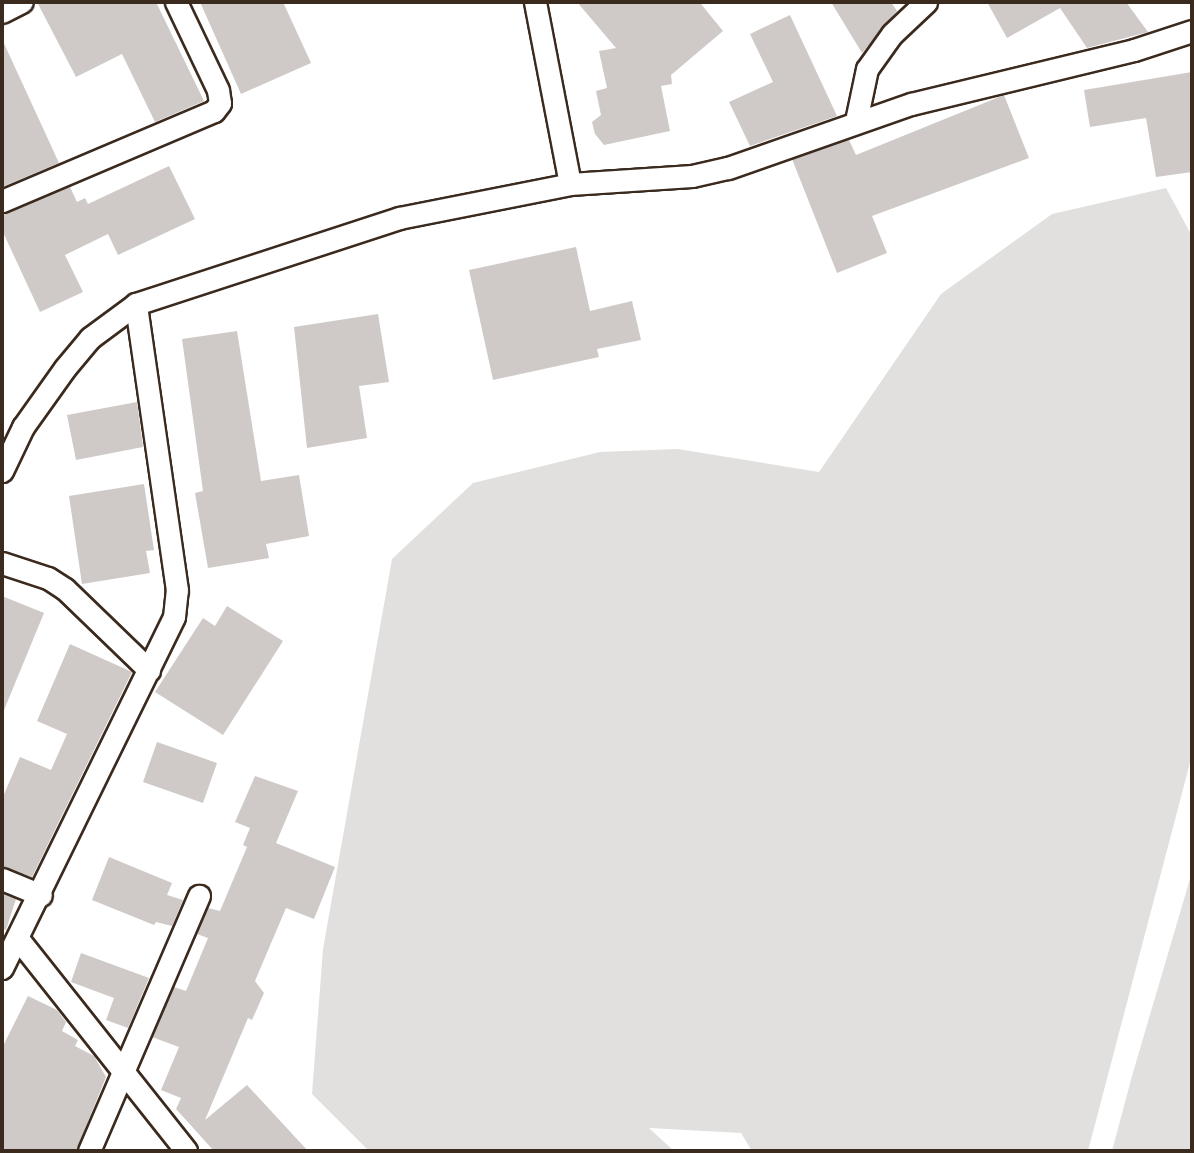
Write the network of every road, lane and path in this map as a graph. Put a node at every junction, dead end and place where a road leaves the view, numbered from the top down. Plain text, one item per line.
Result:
1 (22, 2) edge
2 (176, 2) edge
3 (535, 2) edge
4 (926, 2) edge
5 (2, 12) edge
6 (1192, 31) edge
7 (856, 121) junction
8 (570, 184) junction
9 (2, 201) edge
10 (136, 304) junction
11 (2, 471) edge
12 (2, 563) edge
13 (149, 670) junction
14 (2, 879) edge
15 (41, 895) junction
16 (199, 895) dead end
17 (19, 940) junction
18 (2, 968) edge
19 (123, 1069) junction
20 (89, 1151) edge
21 (186, 1151) edge

1 - 5 street
2 - 9 street
3 - 8 street
4 - 7 street
6 - 7 street
7 - 8 street
8 - 10 street
10 - 11 street
10 - 13 street
12 - 13 street
13 - 15 street
14 - 15 street
15 - 17 street
16 - 19 street
17 - 18 street
17 - 19 street
19 - 20 street
19 - 21 street

